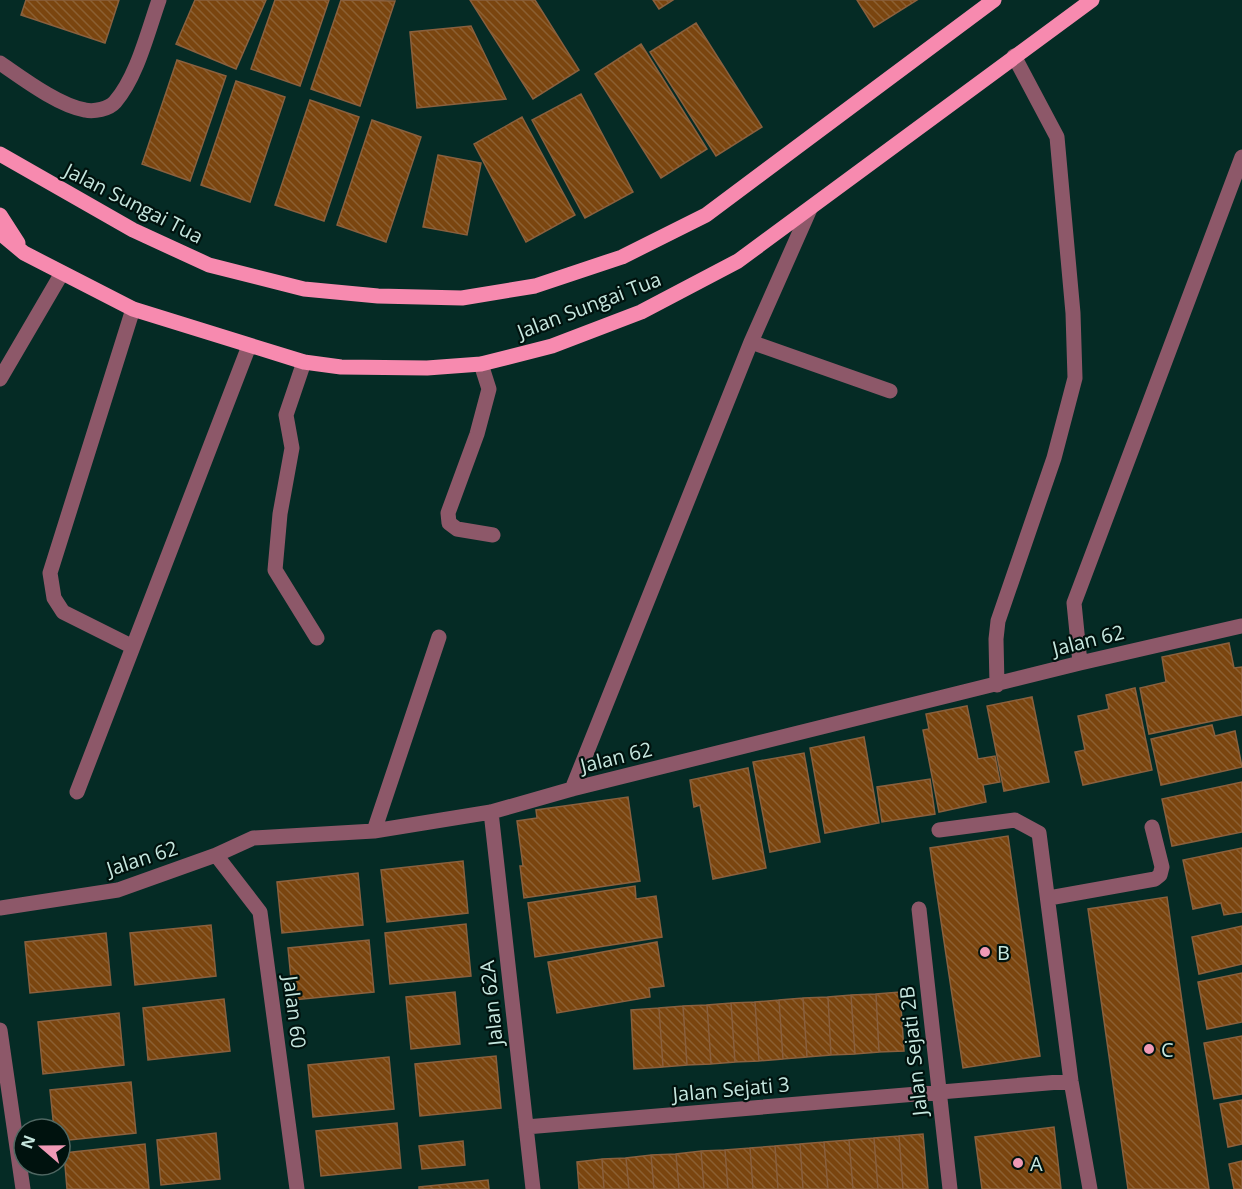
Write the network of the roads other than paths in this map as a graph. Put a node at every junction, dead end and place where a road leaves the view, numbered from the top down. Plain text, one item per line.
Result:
1 (159, 0) edge
2 (994, 0) edge
3 (1092, 0) edge
4 (1014, 56) junction
5 (0, 63) edge
6 (0, 154) edge
7 (1242, 157) edge
8 (810, 209) junction
9 (0, 215) edge
10 (0, 233) edge
11 (24, 253) junction
12 (62, 273) junction
13 (133, 309) junction
14 (751, 342) junction
15 (249, 346) junction
16 (304, 362) junction
17 (481, 364) junction
18 (0, 379) edge
19 (890, 391) dead end
20 (493, 535) dead end
21 (1242, 626) edge
22 (439, 637) dead end
23 (317, 638) dead end
24 (133, 647) junction
25 (1080, 663) junction
26 (998, 685) junction
27 (572, 789) junction
28 (77, 792) dead end
29 (491, 812) junction
30 (1152, 827) dead end
31 (939, 830) dead end
32 (374, 831) junction
33 (216, 855) junction
34 (1049, 898) junction
35 (0, 908) edge
36 (919, 909) dead end
37 (0, 1030) edge
38 (1071, 1081) junction
39 (939, 1093) junction
40 (526, 1127) junction
41 (23, 1189) edge
42 (297, 1189) edge
43 (533, 1189) edge
44 (950, 1189) edge
45 (1090, 1189) edge

1 - 5 street
2 - 6 main road, Jalan Sungai Tua
3 - 4 main road, Jalan Sungai Tua
4 - 8 main road, Jalan Sungai Tua
4 - 26 street
7 - 25 street
8 - 14 street
8 - 17 main road, Jalan Sungai Tua
9 - 11 main road
10 - 11 main road, Jalan Sungai Tua
11 - 12 main road, Jalan Sungai Tua
12 - 13 main road, Jalan Sungai Tua
12 - 18 street
13 - 15 main road, Jalan Sungai Tua
13 - 24 street
14 - 19 street
14 - 27 street
15 - 16 main road, Jalan Sungai Tua
15 - 24 street
16 - 17 main road, Jalan Sungai Tua
16 - 23 street
17 - 20 street
21 - 25 street, Jalan 62
22 - 32 street
24 - 28 street
25 - 26 street, Jalan 62
26 - 27 street, Jalan 62
27 - 29 street, Jalan 62
29 - 32 street, Jalan 62
29 - 40 street, Jalan 62A
30 - 34 street
31 - 34 street
32 - 33 street, Jalan 62
33 - 35 street, Jalan 62
33 - 42 street, Jalan 60
34 - 38 street
36 - 39 street, Jalan Sejati 2B
37 - 41 street
38 - 39 street, Jalan Sejati 3
38 - 45 street
39 - 40 street, Jalan Sejati 3
39 - 44 street, Jalan Sejati 2B
40 - 43 street, Jalan 62A

